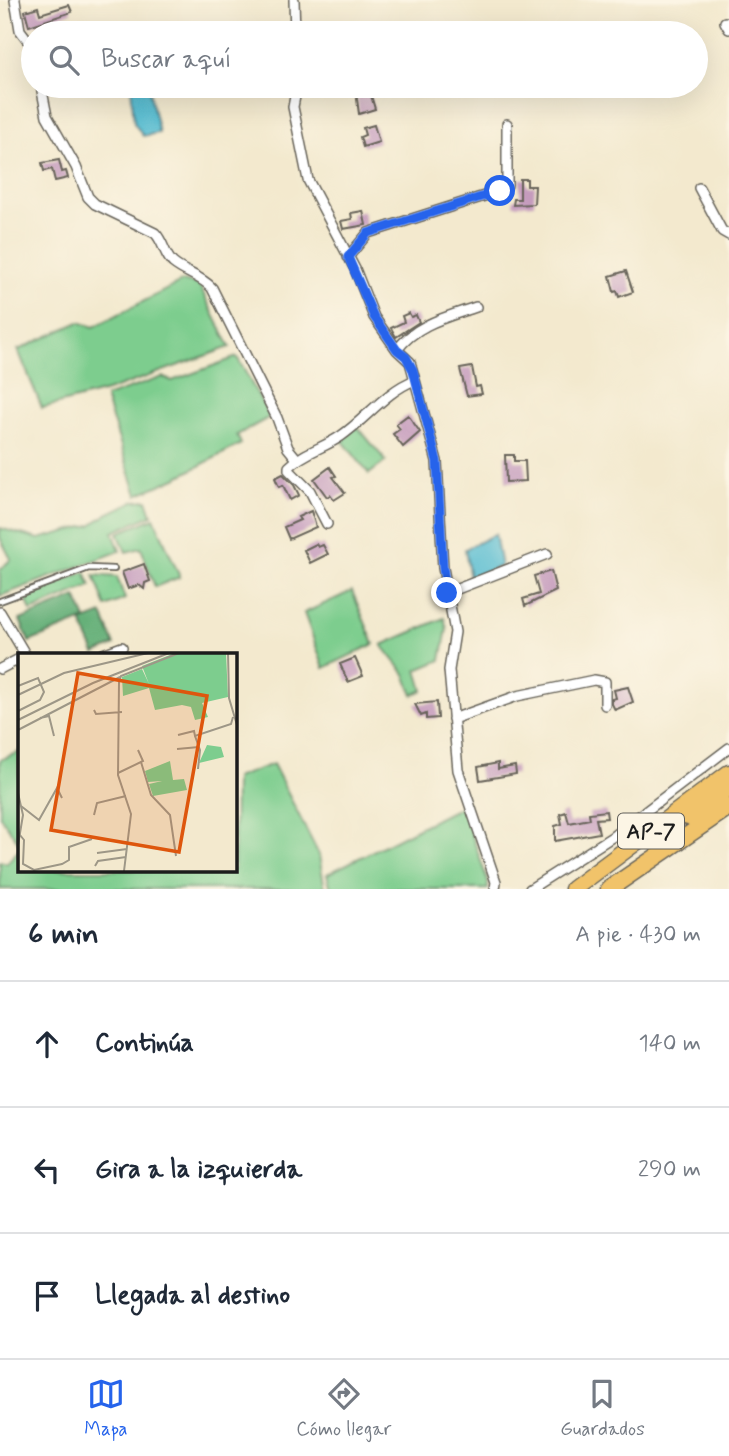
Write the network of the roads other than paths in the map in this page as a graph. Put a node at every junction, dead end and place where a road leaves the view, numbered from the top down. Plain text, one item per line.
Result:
1 (15, 0) edge
2 (294, 0) edge
3 (295, 21) edge
4 (21, 31) edge
5 (43, 98) edge
6 (295, 98) edge
7 (507, 124) dead end
8 (699, 188) dead end
9 (729, 235) edge
10 (348, 257) junction
11 (476, 307) dead end
12 (397, 350) junction
13 (415, 380) junction
14 (297, 459) junction
15 (327, 524) dead end
16 (547, 554) dead end
17 (114, 569) dead end
18 (447, 593) junction
19 (0, 601) edge
20 (0, 612) edge
21 (122, 647) dead end
22 (24, 653) edge
23 (106, 653) edge
24 (18, 660) edge
25 (0, 669) edge
26 (605, 705) dead end
27 (453, 719) junction
28 (729, 748) edge
29 (729, 774) edge
30 (729, 789) edge
31 (729, 807) edge
32 (495, 889) edge
33 (530, 889) edge
34 (574, 889) edge
35 (609, 889) edge

1 - 4 street
2 - 3 street
5 - 14 street
6 - 10 street
7 - 10 street
8 - 9 street
10 - 12 street
11 - 12 street
12 - 13 street
13 - 14 street
13 - 18 street
14 - 15 street
16 - 18 street
17 - 19 lane
18 - 27 street
20 - 22 street
21 - 23 street
24 - 25 street
26 - 27 street
27 - 32 street
28 - 33 street
29 - 34 highway, AP-7
30 - 34 highway
31 - 35 highway

